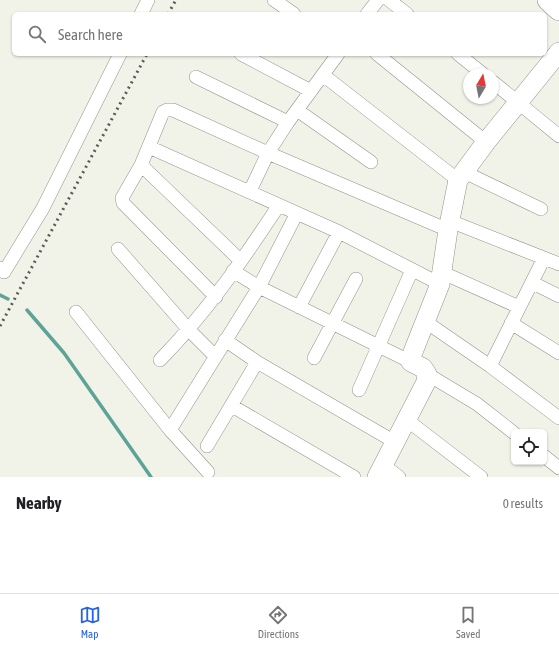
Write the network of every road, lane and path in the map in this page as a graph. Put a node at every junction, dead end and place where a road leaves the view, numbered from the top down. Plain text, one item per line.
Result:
1 (148, 0) edge
2 (274, 0) edge
3 (378, 0) edge
4 (389, 0) edge
5 (548, 0) edge
6 (559, 10) edge
7 (142, 12) edge
8 (291, 12) edge
9 (369, 12) edge
10 (404, 12) edge
11 (559, 52) edge
12 (119, 56) edge
13 (245, 56) edge
14 (337, 56) edge
15 (379, 56) edge
16 (460, 56) edge
17 (476, 68) edge
18 (323, 75) junction
19 (196, 77) dead end
20 (499, 87) edge
21 (311, 91) junction
22 (519, 103) junction
23 (297, 110) junction
24 (288, 122) junction
25 (559, 136) edge
26 (486, 142) junction
27 (149, 147) junction
28 (268, 153) junction
29 (371, 162) dead end
30 (141, 166) junction
31 (461, 176) junction
32 (250, 191) junction
33 (279, 204) junction
34 (541, 209) dead end
35 (297, 213) junction
36 (449, 226) junction
37 (339, 232) junction
38 (118, 249) dead end
39 (544, 258) junction
40 (559, 264) edge
41 (237, 266) junction
42 (0, 268) edge
43 (412, 270) junction
44 (440, 278) junction
45 (356, 279) dead end
46 (533, 283) junction
47 (259, 287) junction
48 (559, 296) edge
49 (216, 297) junction
50 (519, 306) junction
51 (299, 307) junction
52 (76, 312) dead end
53 (426, 322) junction
54 (333, 324) junction
55 (511, 324) junction
56 (189, 330) junction
57 (225, 340) junction
58 (380, 346) junction
59 (559, 353) edge
60 (215, 356) junction
61 (314, 358) dead end
62 (160, 360) dead end
63 (257, 362) junction
64 (411, 362) junction
65 (490, 366) junction
66 (427, 374) junction
67 (359, 390) dead end
68 (232, 406) junction
69 (559, 418) edge
70 (407, 420) junction
71 (170, 430) junction
72 (511, 431) edge
73 (395, 442) junction
74 (207, 446) dead end
75 (547, 458) edge
76 (559, 468) edge
77 (380, 471) edge
78 (208, 472) dead end
79 (354, 477) edge
80 (399, 477) edge
81 (481, 477) edge

1 - 7 street
2 - 8 street
3 - 9 street
4 - 10 street
5 - 6 main road
11 - 22 street
12 - 42 street
13 - 21 street
14 - 18 street
15 - 26 street
16 - 17 street
18 - 21 street
18 - 31 street
19 - 24 street
20 - 22 street
21 - 23 street
22 - 25 street
22 - 26 street
23 - 24 street
23 - 29 street
24 - 28 street
26 - 31 street
27 - 28 street
27 - 30 street
27 - 32 street
28 - 32 street
28 - 36 street
30 - 41 street
30 - 49 street
31 - 34 street
31 - 36 street
32 - 33 street
33 - 35 street
33 - 41 street
35 - 37 street
35 - 47 street
36 - 39 street
36 - 44 street
37 - 43 street
37 - 51 street
38 - 56 street
39 - 40 street
39 - 46 street
41 - 47 street
41 - 49 street
43 - 44 street
43 - 58 street
44 - 50 street
44 - 53 street
45 - 54 street
46 - 48 street
46 - 50 street
47 - 51 street
47 - 57 street
49 - 56 street
50 - 55 street
51 - 54 street
52 - 71 street
53 - 64 street
53 - 65 street
54 - 58 street
54 - 61 street
55 - 59 street
55 - 65 street
56 - 60 street
56 - 62 street
57 - 60 street
57 - 63 street
58 - 64 street
58 - 67 street
60 - 71 street
63 - 68 street
63 - 73 street
64 - 66 street
65 - 69 street
66 - 70 street
66 - 72 street
68 - 74 street
68 - 79 street
70 - 73 street
70 - 81 street
71 - 78 street
73 - 77 street
75 - 76 street
77 - 80 street

